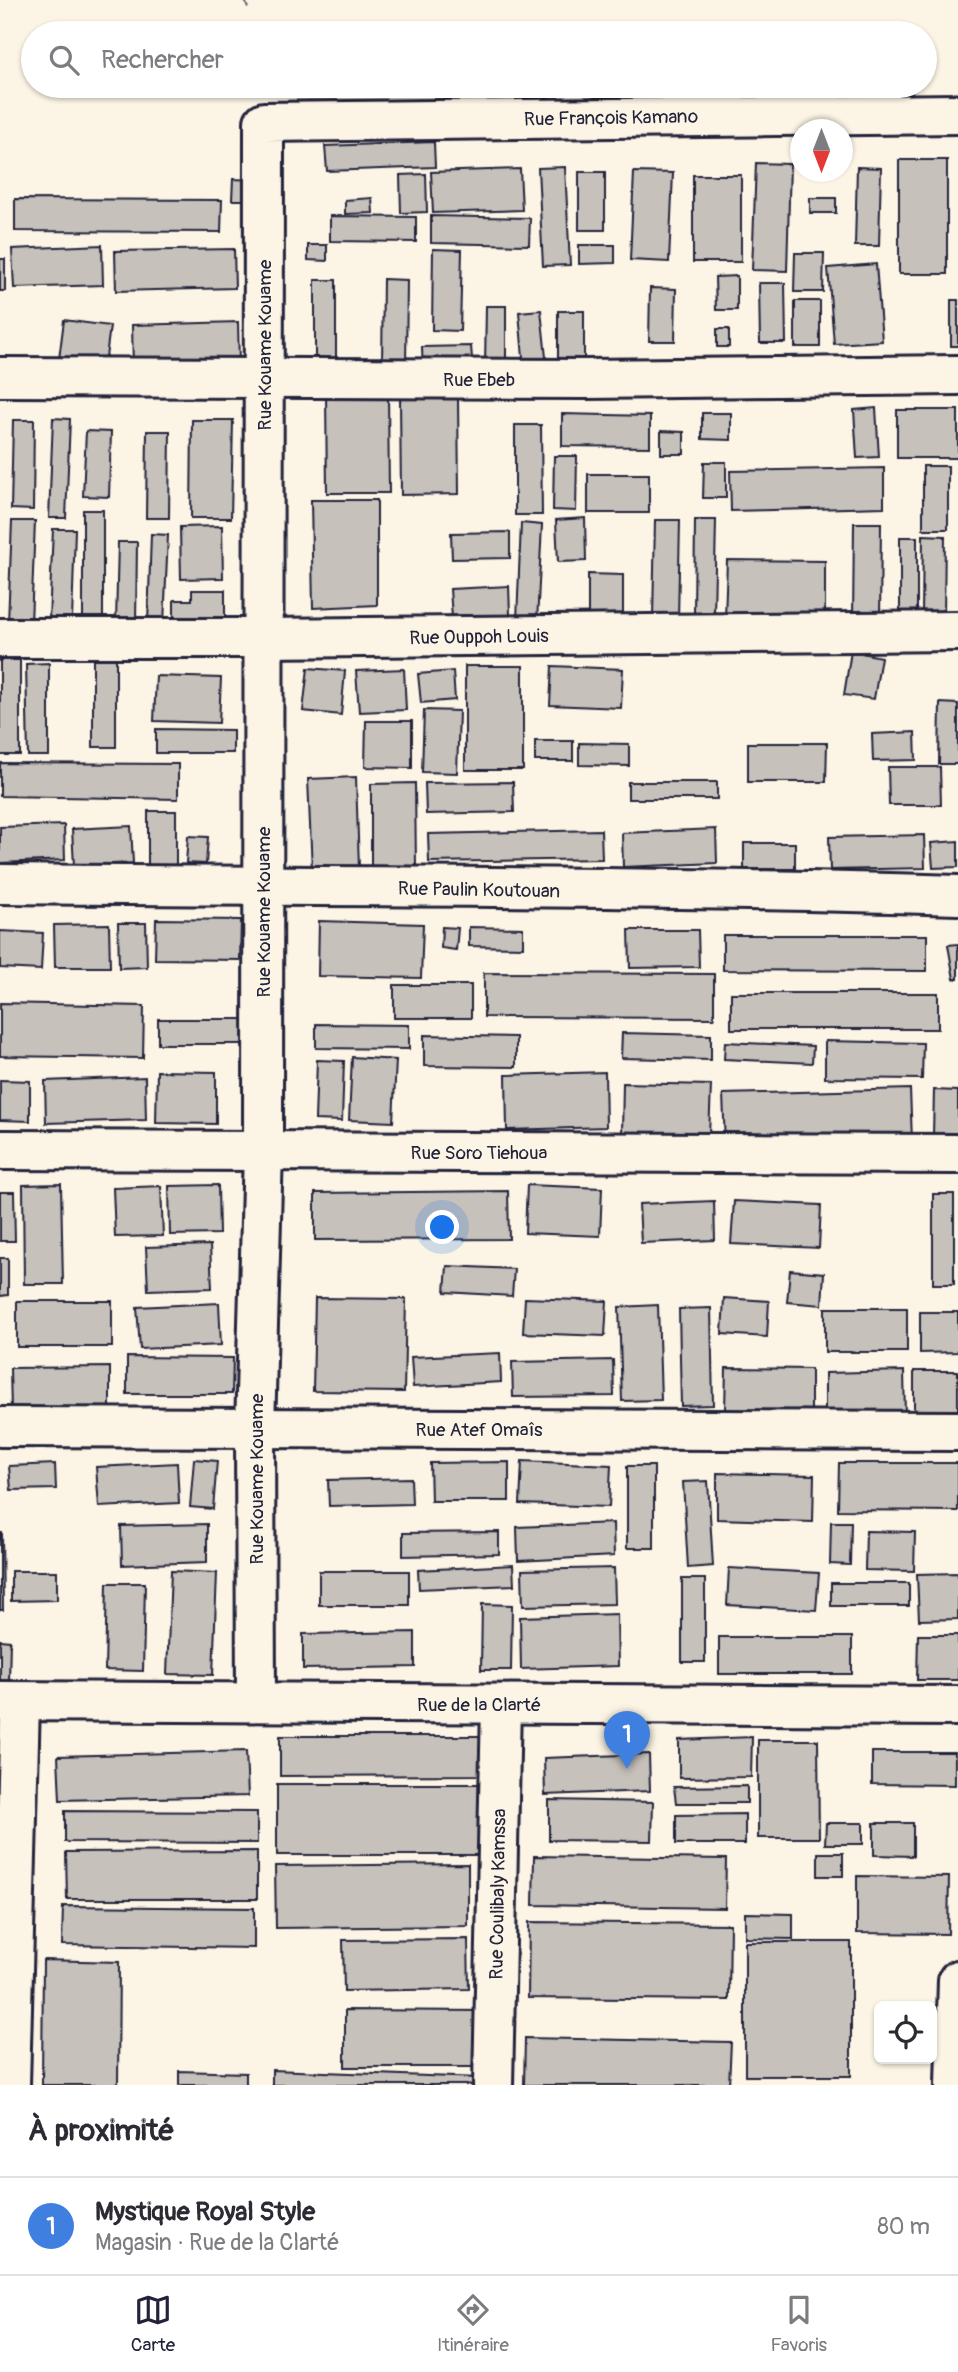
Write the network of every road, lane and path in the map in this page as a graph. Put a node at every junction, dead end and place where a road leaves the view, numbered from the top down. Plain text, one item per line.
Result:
1 (958, 114) edge
2 (264, 122) joint
3 (958, 375) edge
4 (0, 377) edge
5 (264, 377) junction
6 (958, 631) edge
7 (0, 638) edge
8 (262, 638) junction
9 (0, 884) edge
10 (263, 886) junction
11 (958, 895) edge
12 (0, 1150) edge
13 (262, 1151) junction
14 (958, 1154) edge
15 (0, 1427) edge
16 (255, 1428) junction
17 (958, 1431) edge
18 (10, 1701) edge
19 (256, 1702) junction
20 (501, 1704) junction
21 (958, 1706) edge
22 (958, 1980) edge
23 (10, 2085) edge
24 (493, 2085) edge
25 (955, 2085) edge

1 - 2 street, Rue François Kamano
2 - 5 street, Rue Kouame Kouame
3 - 5 street, Rue Ebeb
4 - 5 street, Rue Ebeb
5 - 8 street, Rue Kouame Kouame
6 - 8 street, Rue Ouppoh Louis
7 - 8 street, Rue Ouppoh Louis
8 - 10 street, Rue Kouame Kouame
9 - 10 street, Rue Paulin Koutouan
10 - 11 street, Rue Paulin Koutouan
10 - 13 street, Rue Kouame Kouame
12 - 13 street, Rue Soro Tiehoua
13 - 14 street, Rue Soro Tiehoua
13 - 16 street, Rue Kouame Kouame
15 - 16 street, Rue Atef Omaîs
16 - 17 street, Rue Atef Omaîs
16 - 19 street, Rue Kouame Kouame
18 - 19 street, Rue de la Clarté
18 - 23 street
19 - 20 street, Rue de la Clarté
20 - 21 street, Rue de la Clarté
20 - 24 street, Rue Coulibaly Kamssa
22 - 25 street

